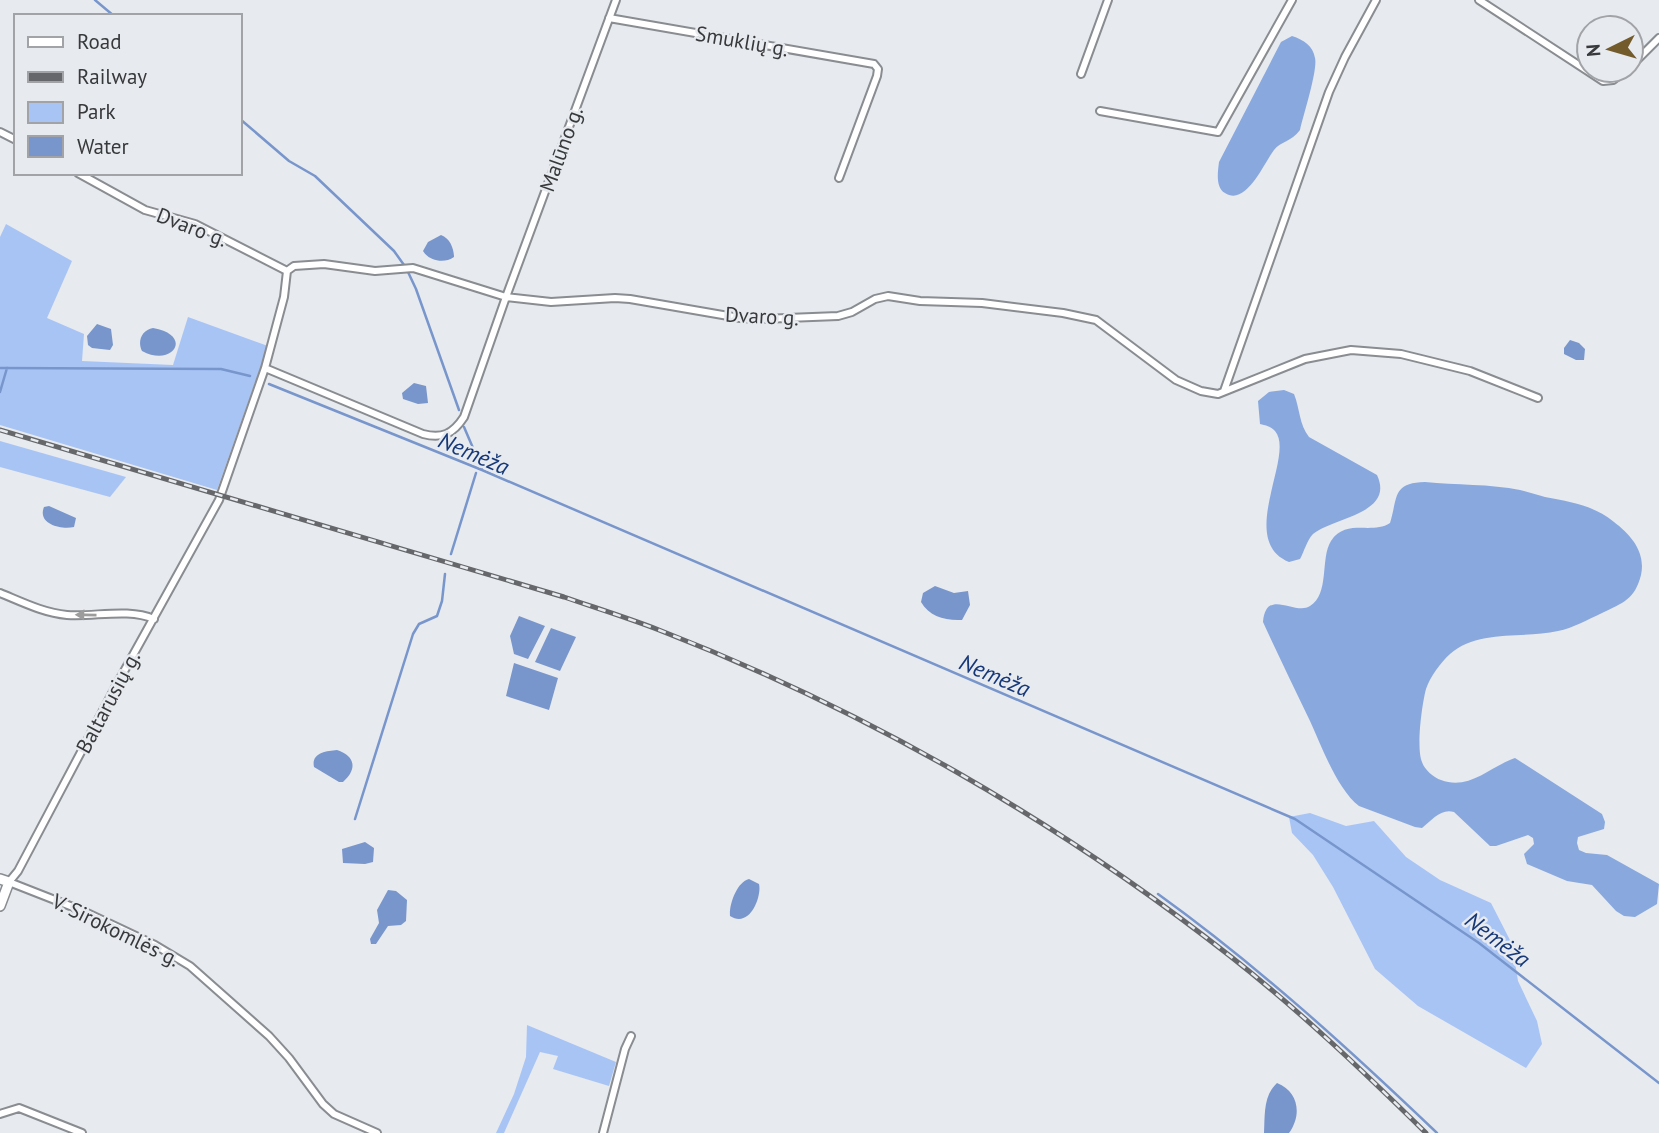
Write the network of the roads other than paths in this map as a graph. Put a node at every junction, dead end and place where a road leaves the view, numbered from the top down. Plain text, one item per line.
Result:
1 (616, 0) edge
2 (1108, 0) edge
3 (1292, 0) edge
4 (1376, 0) edge
5 (1479, 0) edge
6 (609, 19) junction
7 (1659, 38) edge
8 (1645, 52) edge
9 (1575, 63) edge
10 (1081, 74) dead end
11 (1100, 111) dead end
12 (82, 175) edge
13 (839, 178) dead end
14 (287, 271) junction
15 (506, 297) junction
16 (265, 368) junction
17 (1224, 391) junction
18 (1538, 398) dead end
19 (0, 593) edge
20 (154, 619) junction
21 (4, 880) edge
22 (0, 906) edge
23 (631, 1036) dead end
24 (0, 1114) edge
25 (82, 1133) edge
26 (377, 1133) edge
27 (603, 1133) edge

1 - 6 street, Malūno g.
2 - 10 street
3 - 11 street
4 - 17 street
5 - 9 street
6 - 13 street, Smuklių g.
6 - 15 street, Malūno g.
7 - 8 street
12 - 14 street, Dvaro g.
14 - 15 street, Dvaro g.
14 - 16 street, Baltarusių g.
15 - 16 street, Malūno g.
15 - 17 street, Dvaro g.
16 - 20 street, Baltarusių g.
17 - 18 street, Dvaro g.
20 -> 19 street
20 - 21 street, Baltarusių g.
21 - 22 main road, Baltarusių g.
21 - 26 street, V. Sirokomlės g.
23 - 27 street
24 - 25 street

